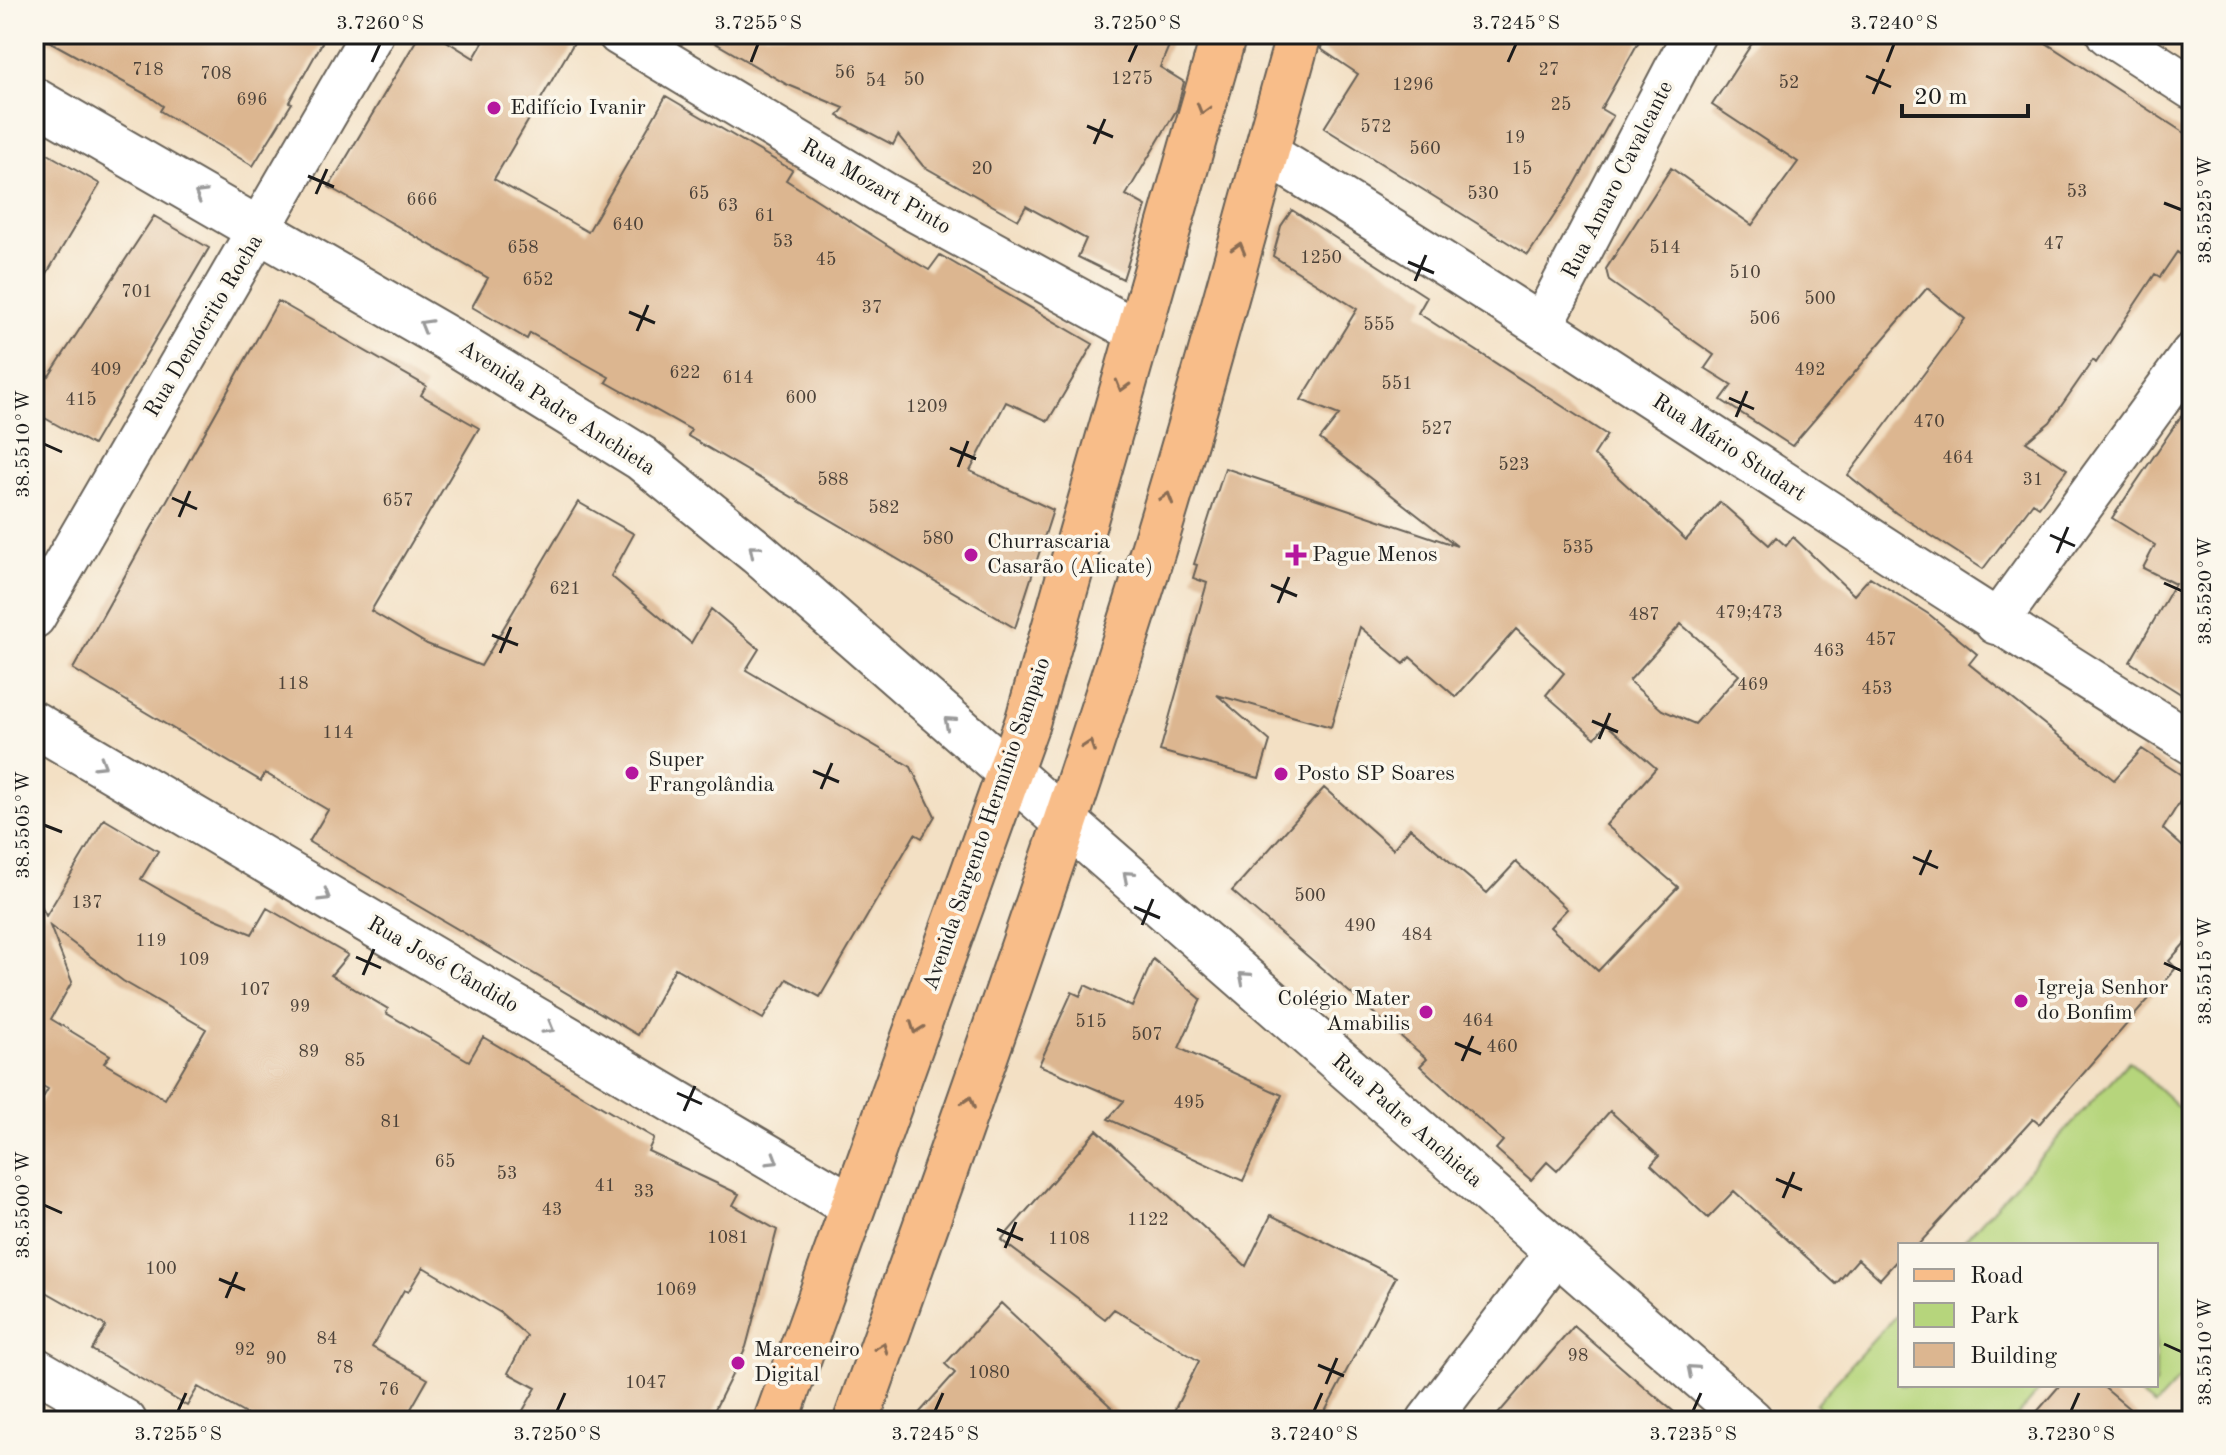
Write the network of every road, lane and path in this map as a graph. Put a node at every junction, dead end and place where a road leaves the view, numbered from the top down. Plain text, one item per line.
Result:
1 (372, 34) edge
2 (619, 34) edge
3 (1224, 34) edge
4 (1299, 34) edge
5 (1694, 34) edge
6 (2108, 34) edge
7 (2192, 88) edge
8 (34, 100) edge
9 (1266, 153) junction
10 (260, 230) junction
11 (1542, 325) junction
12 (1138, 332) junction
13 (2192, 354) edge
14 (34, 617) edge
15 (1996, 623) junction
16 (34, 724) edge
17 (2192, 743) edge
18 (1009, 773) junction
19 (1065, 820) junction
20 (852, 1206) junction
21 (1557, 1252) junction
22 (34, 1368) edge
23 (125, 1421) edge
24 (776, 1421) edge
25 (856, 1421) edge
26 (1428, 1421) edge
27 (1751, 1421) edge

1 - 10 street, Rua Demócrito Rocha
2 - 12 street, Rua Mozart Pinto
3 -> 12 main road, Avenida Sargento Hermínio Sampaio
4 - 9 main road
5 - 11 street, Rua Amaro Cavalcante
6 - 7 street
10 -> 8 street, Avenida Padre Anchieta
9 - 11 street, Rua Mário Studart
19 -> 9 main road
10 - 14 street, Rua Demócrito Rocha
18 -> 10 street, Avenida Padre Anchieta
11 - 15 street, Rua Mário Studart
12 -> 18 main road, Avenida Sargento Hermínio Sampaio
13 - 15 street
15 - 17 street, Rua Mário Studart
16 -> 20 street, Rua José Cândido
18 - 19 street, Avenida Padre Anchieta
18 -> 20 main road, Avenida Sargento Hermínio Sampaio
21 -> 19 street, Rua Padre Anchieta
25 -> 19 main road
20 - 24 main road, Avenida Sargento Hermínio Sampaio
21 - 26 street
27 -> 21 street, Rua Padre Anchieta
22 - 23 street

